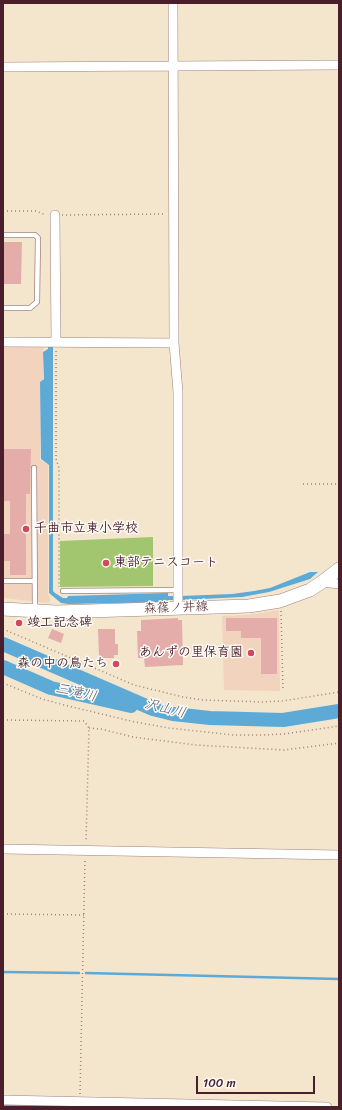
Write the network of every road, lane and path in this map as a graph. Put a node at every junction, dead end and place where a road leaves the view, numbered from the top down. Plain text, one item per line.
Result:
1 (173, 3) edge
2 (339, 65) edge
3 (173, 66) junction
4 (3, 67) edge
5 (3, 211) edge
6 (173, 214) junction
7 (55, 215) junction
8 (3, 236) edge
9 (3, 308) edge
10 (3, 342) edge
11 (56, 343) junction
12 (174, 343) junction
13 (34, 468) dead end
14 (304, 484) dead end
15 (339, 484) edge
16 (339, 569) edge
17 (3, 581) edge
18 (34, 581) junction
19 (322, 582) junction
20 (339, 584) edge
21 (178, 590) junction
22 (63, 591) joint
23 (280, 601) junction
24 (178, 608) junction
25 (3, 609) edge
26 (35, 611) junction
27 (3, 629) edge
28 (3, 682) edge
29 (283, 690) dead end
30 (339, 692) edge
31 (3, 720) edge
32 (339, 726) edge
33 (89, 728) junction
34 (339, 743) edge
35 (3, 849) edge
36 (85, 851) junction
37 (339, 855) edge
38 (3, 914) edge
39 (84, 915) junction
40 (3, 1100) edge
41 (80, 1101) junction
42 (327, 1107) edge

1 - 3 street
2 - 3 street
3 - 4 street
3 - 6 street
5 - 7 path
6 - 7 path
6 - 12 street
7 - 11 street
8 - 9 lane
10 - 11 street
11 - 12 street
11 - 22 path
12 - 21 street
13 - 18 lane
14 - 15 path
16 - 19 main road, 森篠ノ井線
17 - 18 lane
18 - 26 lane
19 - 20 street
19 - 23 main road, 森篠ノ井線
21 - 22 lane
21 - 24 street
23 - 24 main road, 森篠ノ井線
23 - 29 path
24 - 26 main road, 森篠ノ井線
25 - 26 main road, 森篠ノ井線
27 - 30 path
28 - 32 path
31 - 33 path
33 - 34 path
33 - 36 path
35 - 36 street
36 - 37 street
36 - 39 path
38 - 39 path
39 - 41 path
40 - 41 street
41 - 42 street

